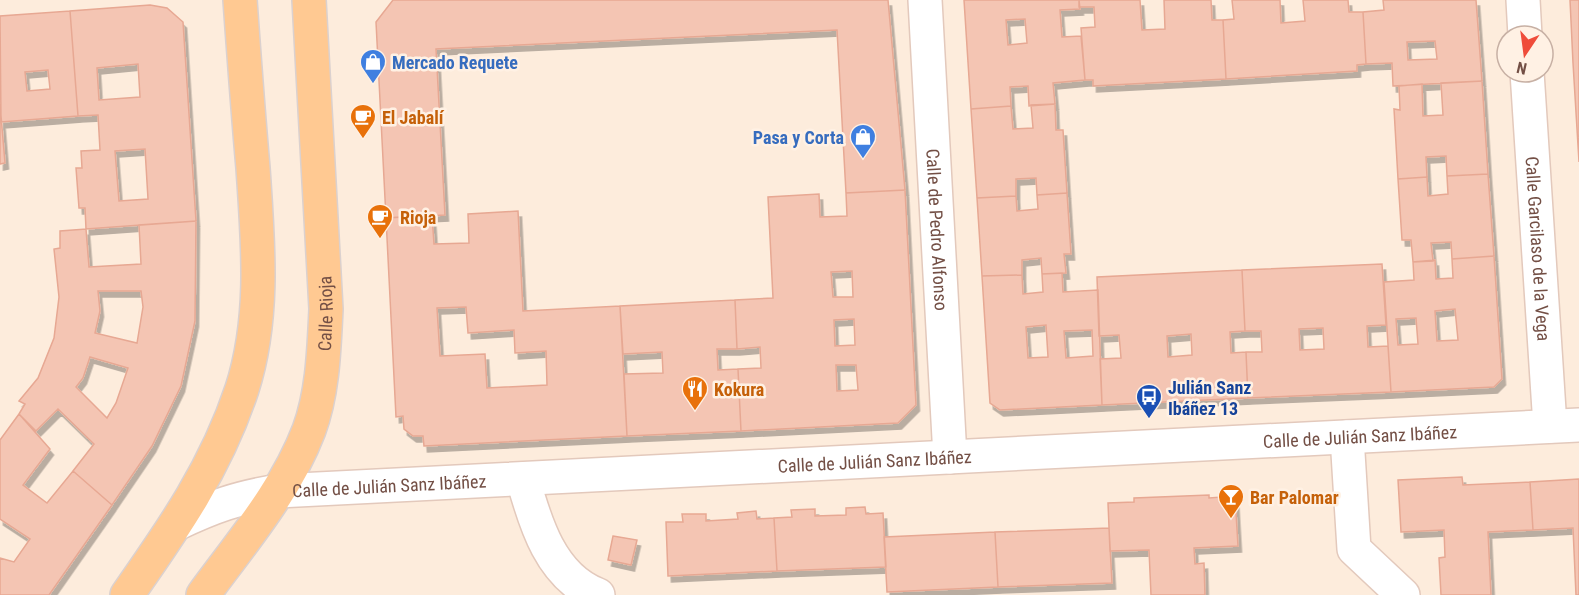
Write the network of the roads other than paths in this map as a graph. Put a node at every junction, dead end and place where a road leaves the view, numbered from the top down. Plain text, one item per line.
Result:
1 (240, 0) edge
2 (309, 0) edge
3 (925, 0) edge
4 (1523, 0) edge
5 (1524, 24) edge
6 (1528, 84) edge
7 (1564, 426) edge
8 (1347, 437) junction
9 (950, 457) junction
10 (523, 479) junction
11 (278, 491) junction
12 (176, 525) junction
13 (127, 595) edge
14 (203, 595) edge
15 (598, 595) edge
16 (1403, 595) edge

1 - 12 main road
2 - 11 main road, Calle Rioja
3 - 9 street, Calle de Pedro Alfonso
4 - 5 street
6 - 7 street, Calle Garcilaso de la Vega
7 - 8 street, Calle de Julián Sanz Ibáñez
8 - 9 street, Calle de Julián Sanz Ibáñez
8 - 16 street
9 - 10 street, Calle de Julián Sanz Ibáñez
10 - 11 street, Calle de Julián Sanz Ibáñez
10 - 15 street
11 - 12 street, Calle de Julián Sanz Ibáñez
11 - 14 main road, Calle Rioja
12 - 13 main road

